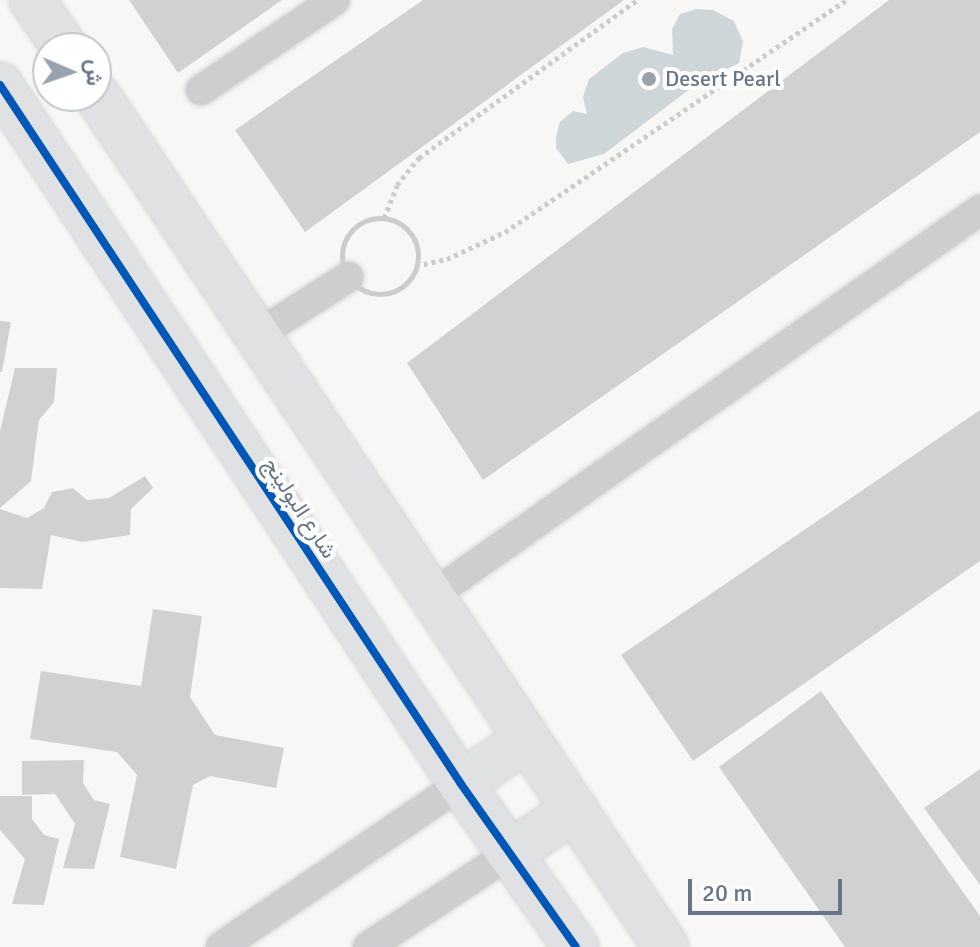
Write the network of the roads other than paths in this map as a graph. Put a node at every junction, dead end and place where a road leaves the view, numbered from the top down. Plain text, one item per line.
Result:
1 (32, 0) edge
2 (335, 0) edge
3 (54, 32) edge
4 (0, 85) edge
5 (201, 90) dead end
6 (108, 112) edge
7 (980, 210) edge
8 (348, 277) dead end
9 (259, 334) junction
10 (430, 597) junction
11 (527, 739) junction
12 (461, 784) junction
13 (575, 809) junction
14 (512, 852) junction
15 (221, 947) edge
16 (368, 947) edge
17 (576, 947) edge
18 (666, 947) edge

1 - 3 street
2 - 5 lane
4 - 12 street, شارع البولينج
6 - 9 street
7 - 10 lane
8 - 9 lane
9 - 10 street
10 - 11 street
11 - 12 street
11 - 13 street
12 - 14 street, شارع البولينج
12 - 15 lane
13 - 14 street
13 - 18 street
14 - 16 lane
14 - 17 street, شارع البولينج

